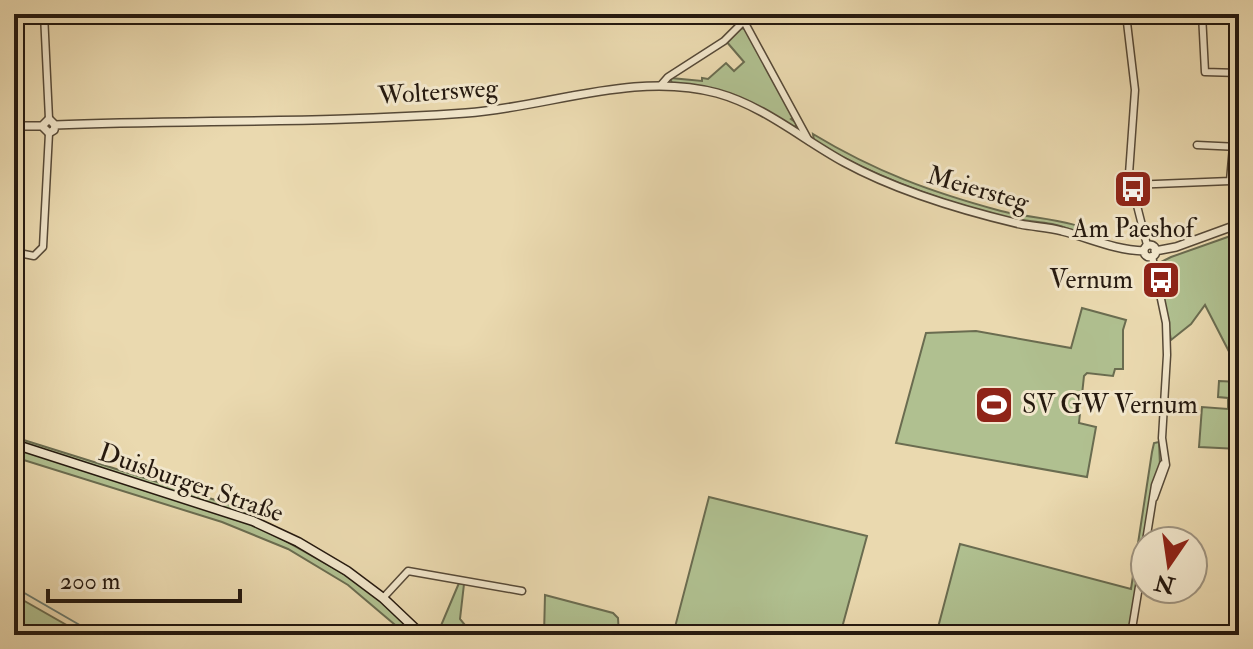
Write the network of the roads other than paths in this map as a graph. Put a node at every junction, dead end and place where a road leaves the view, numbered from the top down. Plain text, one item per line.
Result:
1 (44, 14) edge
2 (1126, 14) edge
3 (1202, 14) edge
4 (741, 18) edge
5 (1239, 73) edge
6 (661, 85) junction
7 (52, 122) junction
8 (14, 126) edge
9 (42, 126) junction
10 (49, 133) junction
11 (809, 141) junction
12 (1197, 145) dead end
13 (1236, 147) edge
14 (1131, 185) junction
15 (1239, 224) edge
16 (1145, 248) junction
17 (14, 252) edge
18 (1154, 253) junction
19 (14, 444) edge
20 (1149, 525) edge
21 (522, 591) dead end
22 (383, 598) junction
23 (1136, 605) edge
24 (422, 635) edge
25 (1131, 635) edge

1 - 7 street
2 - 14 street
3 - 5 street
4 - 6 street
4 - 11 street
6 - 7 street, Woltersweg
6 - 11 street, Woltersweg
7 - 9 street
7 - 10 street
8 - 9 street
9 - 10 street
10 - 17 street
11 - 16 street, Meiersteg
12 - 13 street
13 - 14 street
14 - 16 street
15 - 18 street
16 - 18 street, Meiersteg
18 - 20 street
19 - 22 main road, Duisburger Straße
21 - 22 street
22 - 24 main road, Duisburger Straße
23 - 25 street

